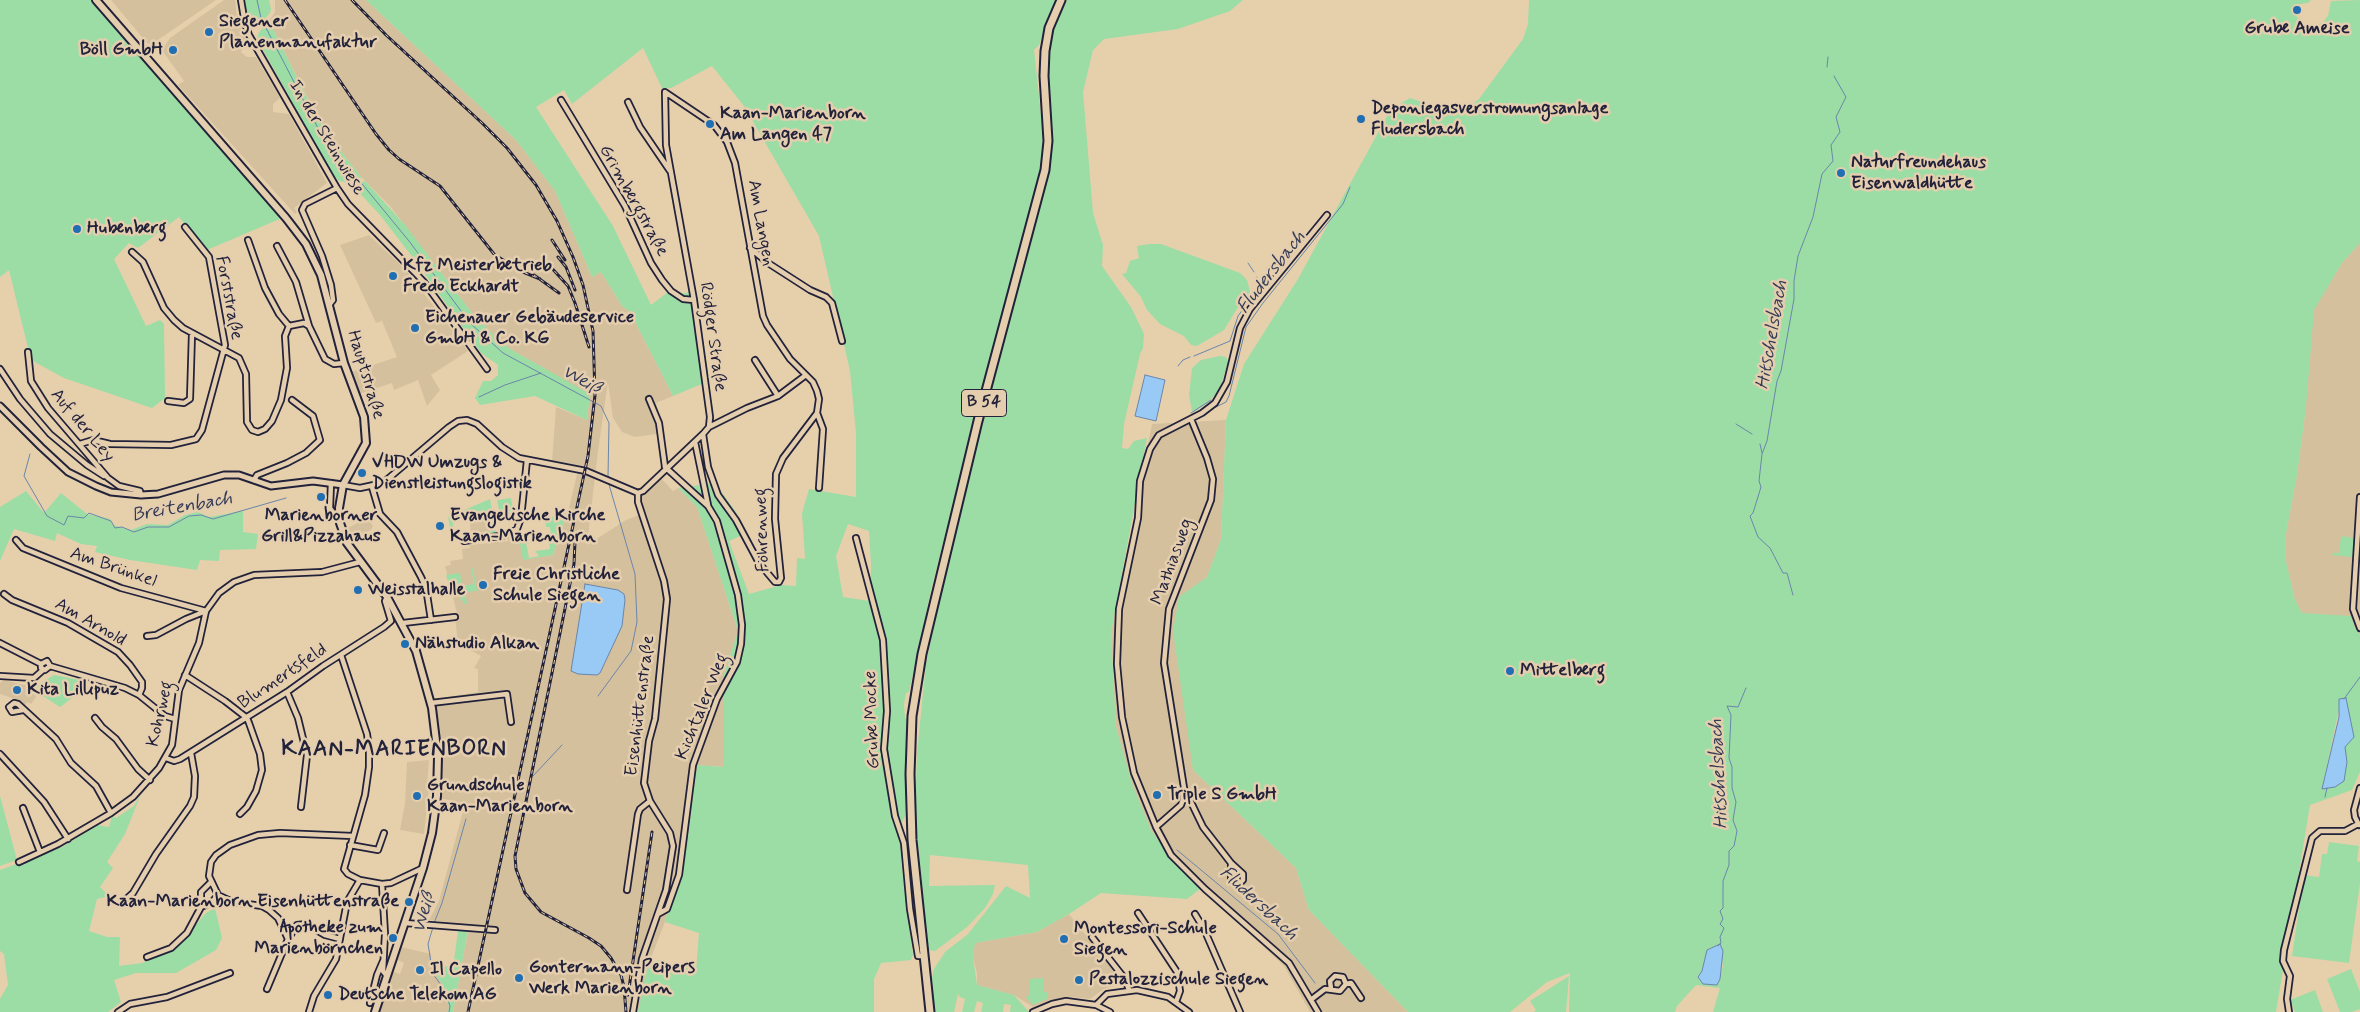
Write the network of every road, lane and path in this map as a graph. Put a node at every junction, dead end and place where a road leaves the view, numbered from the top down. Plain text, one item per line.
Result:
1 (96, 0) edge
2 (241, 0) edge
3 (1061, 0) edge
4 (665, 92) joint
5 (561, 100) dead end
6 (628, 102) dead end
7 (670, 171) junction
8 (337, 188) junction
9 (1326, 215) dead end
10 (184, 227) dead end
11 (248, 240) dead end
12 (277, 246) dead end
13 (750, 248) junction
14 (132, 252) dead end
15 (694, 300) junction
16 (329, 305) junction
17 (289, 326) junction
18 (309, 326) junction
19 (192, 333) junction
20 (842, 341) dead end
21 (225, 350) junction
22 (28, 352) dead end
23 (755, 360) dead end
24 (344, 363) junction
25 (0, 369) edge
26 (487, 369) dead end
27 (806, 375) junction
28 (778, 396) junction
29 (292, 400) dead end
30 (649, 400) dead end
31 (168, 401) dead end
32 (0, 406) edge
33 (817, 413) junction
34 (1191, 419) junction
35 (709, 427) junction
36 (704, 434) junction
37 (695, 442) junction
38 (80, 444) junction
39 (527, 460) junction
40 (666, 468) junction
41 (108, 478) junction
42 (254, 480) junction
43 (331, 483) junction
44 (343, 485) junction
45 (372, 487) junction
46 (819, 488) dead end
47 (638, 493) junction
48 (141, 496) junction
49 (2360, 497) edge
50 (708, 506) junction
51 (339, 516) junction
52 (856, 538) dead end
53 (16, 540) dead end
54 (464, 541) dead end
55 (360, 562) junction
56 (4, 594) dead end
57 (387, 597) junction
58 (206, 611) junction
59 (455, 617) dead end
60 (431, 620) junction
61 (404, 623) junction
62 (2360, 628) edge
63 (147, 636) dead end
64 (0, 643) edge
65 (341, 655) junction
66 (41, 664) junction
67 (50, 666) junction
68 (43, 670) junction
69 (185, 675) junction
70 (0, 676) edge
71 (287, 692) junction
72 (139, 695) junction
73 (431, 703) junction
74 (23, 710) dead end
75 (95, 718) dead end
76 (247, 718) junction
77 (174, 719) junction
78 (511, 722) dead end
79 (191, 753) junction
80 (0, 754) edge
81 (166, 758) junction
82 (150, 780) junction
83 (2360, 788) edge
84 (1185, 794) junction
85 (650, 802) junction
86 (301, 807) dead end
87 (23, 808) dead end
88 (111, 813) junction
89 (240, 814) dead end
90 (2359, 825) edge
91 (1156, 827) junction
92 (384, 833) dead end
93 (353, 836) junction
94 (68, 839) junction
95 (350, 845) junction
96 (40, 852) junction
97 (19, 862) dead end
98 (1231, 863) junction
99 (423, 868) junction
100 (360, 880) junction
101 (210, 883) junction
102 (382, 884) junction
103 (627, 890) dead end
104 (218, 895) junction
105 (123, 902) dead end
106 (201, 907) junction
107 (1138, 913) dead end
108 (658, 914) junction
109 (1195, 914) dead end
110 (405, 923) junction
111 (495, 930) dead end
112 (1092, 937) dead end
113 (340, 938) junction
114 (288, 939) junction
115 (923, 956) junction
116 (147, 957) dead end
117 (384, 960) junction
118 (230, 973) dead end
119 (387, 976) junction
120 (1346, 984) junction
121 (267, 989) dead end
122 (1331, 989) junction
123 (1129, 990) junction
124 (1361, 998) dead end
125 (1312, 999) junction
126 (1176, 1002) junction
127 (370, 1003) dead end
128 (1096, 1004) junction
129 (118, 1012) edge
130 (309, 1012) edge
131 (375, 1012) edge
132 (632, 1012) edge
133 (930, 1012) edge
134 (1033, 1012) edge
135 (1110, 1012) edge
136 (1188, 1012) edge
137 (1240, 1012) edge
138 (1318, 1012) edge
139 (2289, 1012) edge

1 - 16 main road, Hauptstraße
2 - 8 street, In der Steinwiese
3 - 115 main road, B 54
4 - 7 street, Rödger Straße
4 - 13 street, Am Langen
5 - 15 street, Grimbergstraße
6 - 7 street
7 - 15 street, Rödger Straße
8 - 16 street
8 - 26 street, In der Steinwiese
9 - 34 street
10 - 21 street, Forststraße
11 - 17 street
12 - 18 street
13 - 20 street
13 - 27 street, Am Langen
14 - 19 street
15 - 35 street, Rödger Straße
16 - 24 main road, Hauptstraße
17 - 18 street
17 - 21 street
18 - 24 street
19 - 21 street
19 - 31 street
21 - 38 street, Forststraße
22 - 38 street, Auf der Ley
23 - 28 street
24 - 44 main road, Hauptstraße
25 - 41 street
27 - 28 street
27 - 33 street
28 - 35 street
29 - 42 street
30 - 40 street
32 - 48 street
33 - 36 street, Föhrenweg
33 - 46 street
34 - 84 street, Mathiasweg
34 - 91 street
35 - 36 street
36 - 37 street
37 - 40 street
37 - 50 street, Kichtaler Weg
38 - 41 street, Auf der Ley
39 - 45 street
39 - 47 street
39 - 54 street
40 - 47 street
40 - 50 street, Kichtaler Weg
41 - 48 street, Auf der Ley
42 - 43 street
42 - 48 street
43 - 44 street
43 - 51 street
44 - 45 street
44 - 51 main road, Hauptstraße
45 - 60 street
47 - 85 street, Eisenhüttenstraße
49 - 62 street
50 - 108 street, Kichtaler Weg
51 - 55 main road, Hauptstraße
52 - 115 street, Grube Mocke
53 - 58 street, Am Brünkel
55 - 57 main road, Hauptstraße
55 - 58 street, Kohrweg
56 - 72 street, Am Arnold
57 - 61 main road, Hauptstraße
57 - 65 street, Blumertsfeld
58 - 63 street, Kohrweg
58 - 69 street, Kohrweg
59 - 60 street
60 - 61 street
61 - 73 main road, Hauptstraße
64 - 66 street
65 - 71 street, Blumertsfeld
65 - 93 street
66 - 67 street
66 - 68 street
67 - 68 street
67 - 72 street
68 - 70 street
69 - 76 street
69 - 77 street, Kohrweg
71 - 76 street, Blumertsfeld
71 - 86 street
72 - 77 street
73 - 78 street
73 - 99 main road, Hauptstraße
74 - 88 street
75 - 82 street
76 - 79 street, Blumertsfeld
76 - 89 street
77 - 81 street, Kohrweg
79 - 81 street, Blumertsfeld
79 - 105 street
80 - 94 street
81 - 82 street, Kohrweg
82 - 88 street, Kohrweg
83 - 90 street
84 - 91 street
84 - 98 street
85 - 103 street, Eisenhüttenstraße
85 - 108 street, Kichtaler Weg
87 - 96 street
88 - 94 street, Kohrweg
90 - 139 street
91 - 125 street
92 - 95 street
93 - 95 street
93 - 101 street
94 - 96 street, Kohrweg
95 - 100 street
96 - 97 street, Kohrweg
98 - 98 street
99 - 102 street
99 - 110 main road, Hauptstraße
100 - 102 street
100 - 113 street
101 - 104 street
101 - 106 street
102 - 117 street
104 - 106 street
104 - 114 street
106 - 116 street
107 - 126 street
108 - 132 street, Kichtaler Weg
109 - 137 street
110 - 111 street
110 - 119 main road, Hauptstraße
112 - 123 street
113 - 114 street
113 - 130 street
114 - 121 street
115 - 133 main road, B 54
117 - 119 street
117 - 127 street
118 - 129 street
119 - 131 main road, Hauptstraße
120 - 122 street
120 - 122 street
120 - 124 street
122 - 125 street
123 - 126 street
123 - 128 street
125 - 138 street
126 - 136 street
128 - 134 street
128 - 135 street

